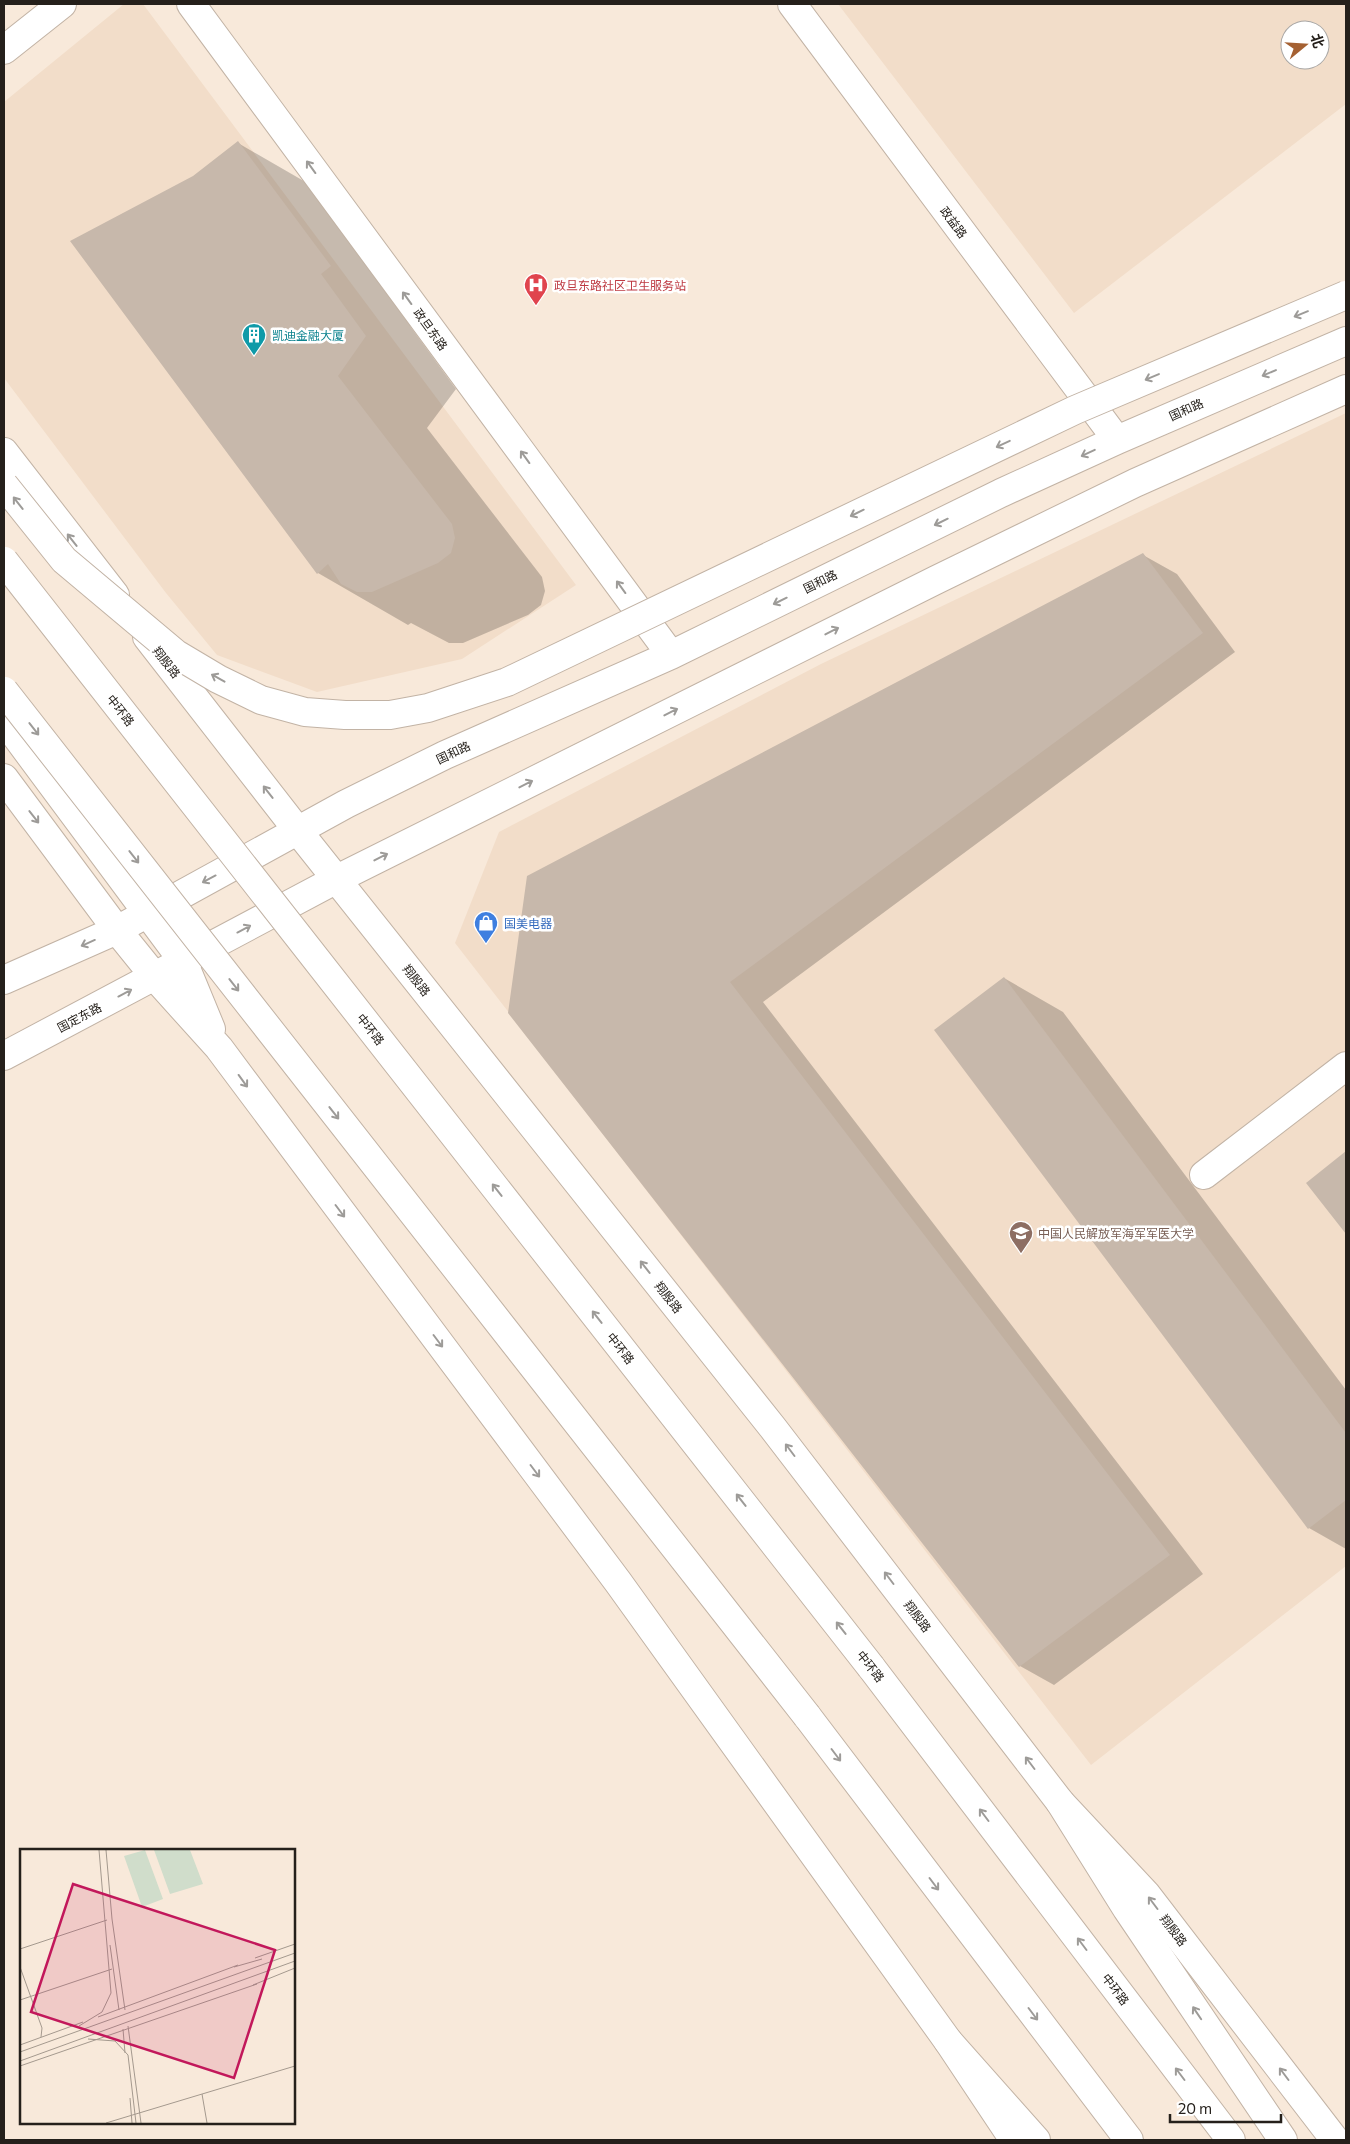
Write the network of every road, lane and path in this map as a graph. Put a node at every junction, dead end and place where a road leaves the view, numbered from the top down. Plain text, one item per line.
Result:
1 (62, 4) edge
2 (191, 4) edge
3 (792, 4) edge
4 (4, 50) edge
5 (1346, 295) edge
6 (1346, 341) edge
7 (1346, 389) edge
8 (1116, 440) junction
9 (4, 452) edge
10 (4, 485) edge
11 (4, 561) edge
12 (670, 655) junction
13 (4, 690) edge
14 (4, 720) edge
15 (4, 778) edge
16 (298, 831) junction
17 (337, 879) junction
18 (146, 912) junction
19 (117, 930) junction
20 (183, 961) junction
21 (155, 977) junction
22 (4, 980) edge
23 (219, 1048) junction
24 (4, 1056) edge
25 (1346, 1066) edge
26 (1204, 1175) dead end
27 (1060, 1802) junction
28 (948, 2041) junction
29 (1014, 2140) edge
30 (1036, 2140) edge
31 (1129, 2140) edge
32 (1231, 2140) edge
33 (1283, 2140) edge
34 (1335, 2140) edge

1 - 4 main road
12 -> 2 main road, 政旦东路
3 - 8 main road, 政益路
5 -> 10 main road, bridge
6 -> 8 main road, 国和路
17 -> 7 main road
8 -> 12 main road, 国和路
16 -> 9 main road, 翔殷路
32 -> 11 main road, 中环路, bridge
12 - 16 main road, 国和路
13 -> 31 main road, bridge
14 - 18 main road
15 -> 19 main road
16 - 17 main road, 翔殷路
16 -> 18 main road, 国和路
20 -> 17 main road, 国定东路
27 -> 17 main road, 翔殷路
18 - 19 main road, 国和路
18 - 20 main road
19 - 21 main road
19 -> 22 main road, 国和路
20 - 21 main road, 国定东路
20 - 23 main road
21 - 23 main road
24 -> 21 main road, 国定东路
23 -> 28 main road
25 - 26 main road
33 -> 27 main road
34 -> 27 main road, 翔殷路
28 - 29 main road
28 - 30 main road

